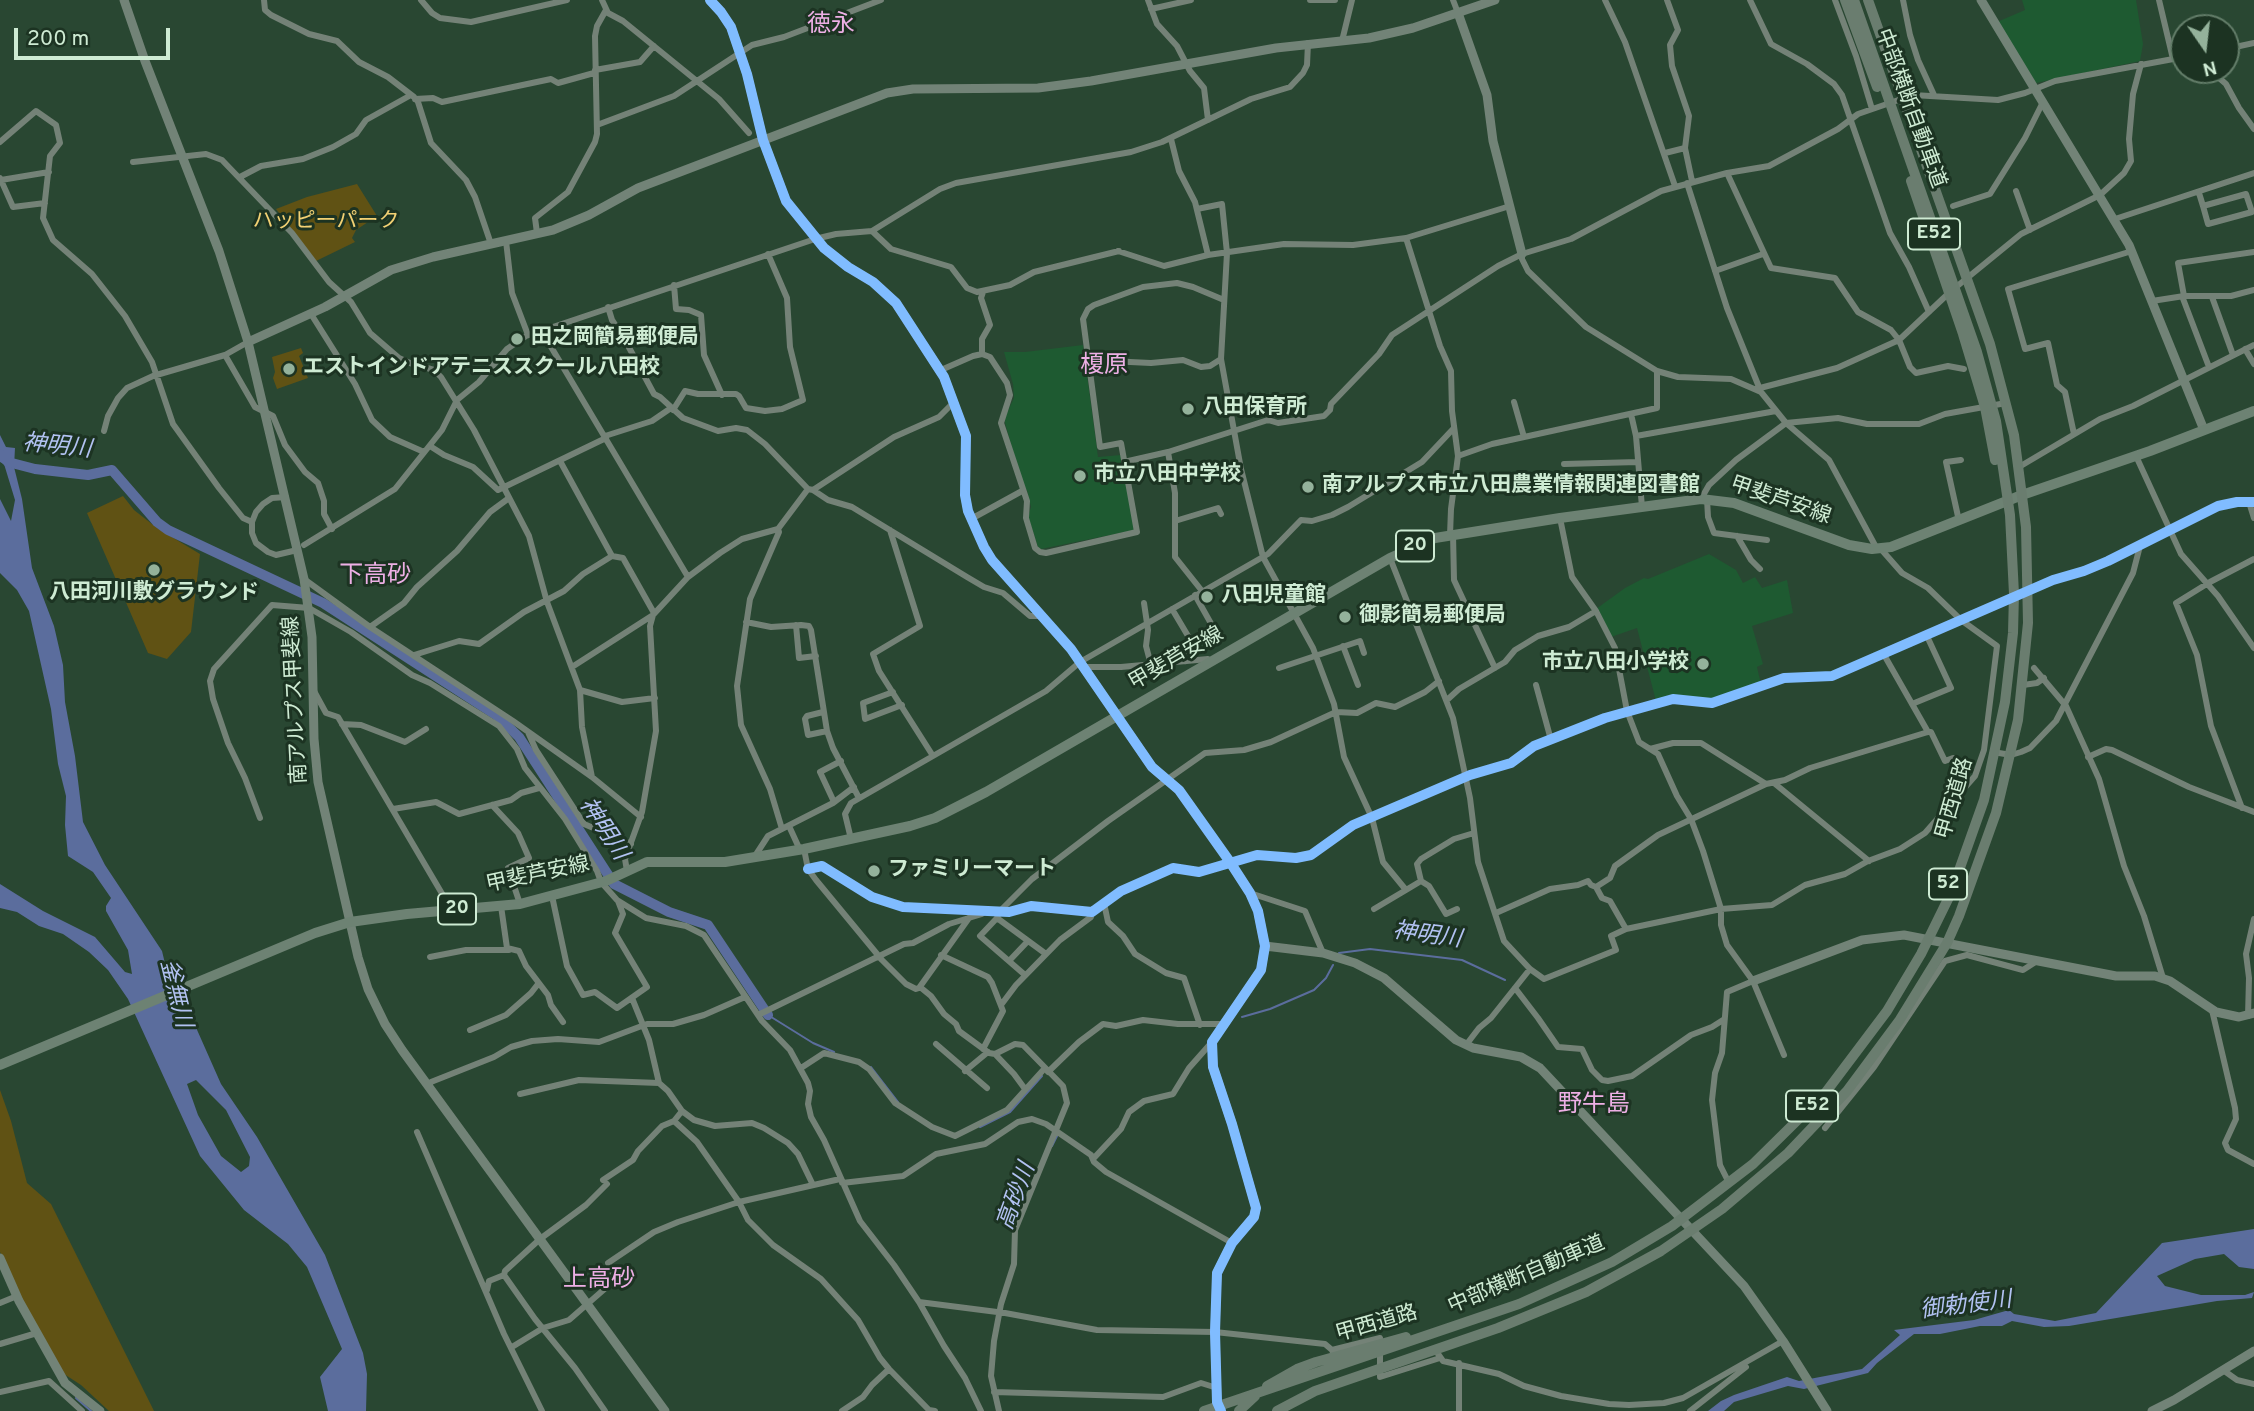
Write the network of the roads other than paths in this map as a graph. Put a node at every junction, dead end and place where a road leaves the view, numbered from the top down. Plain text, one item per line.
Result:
1 (124, 0) edge
2 (264, 0) edge
3 (421, 0) edge
4 (568, 0) edge
5 (602, 0) edge
6 (710, 0) edge
7 (881, 0) edge
8 (1148, 0) edge
9 (1191, 0) edge
10 (1310, 0) edge
11 (1335, 0) edge
12 (1352, 0) edge
13 (1453, 0) edge
14 (1495, 0) edge
15 (1605, 0) edge
16 (1667, 0) edge
17 (1750, 0) edge
18 (1835, 0) edge
19 (1850, 0) edge
20 (1868, 0) edge
21 (1903, 0) edge
22 (1981, 0) edge
23 (2159, 0) edge
24 (1151, 9) junction
25 (606, 10) junction
26 (1458, 13) junction
27 (1342, 41) junction
28 (1308, 43) junction
29 (654, 46) junction
30 (2170, 50) edge
31 (740, 53) junction
32 (2170, 59) edge
33 (1186, 63) junction
34 (2141, 64) junction
35 (594, 72) junction
36 (696, 80) junction
37 (2226, 84) edge
38 (2035, 89) junction
39 (1934, 95) junction
40 (413, 97) junction
41 (1903, 98) junction
42 (2043, 102) junction
43 (1878, 107) junction
44 (1851, 119) junction
45 (1208, 120) junction
46 (597, 125) junction
47 (2254, 129) edge
48 (749, 133) dead end
49 (1171, 138) junction
50 (763, 140) junction
51 (0, 142) edge
52 (1685, 148) junction
53 (1665, 153) junction
54 (181, 156) junction
55 (133, 162) dead end
56 (49, 172) junction
57 (1727, 173) junction
58 (2254, 173) edge
59 (240, 177) junction
60 (0, 179) edge
61 (1690, 182) junction
62 (1675, 186) junction
63 (2016, 191) dead end
64 (2199, 193) junction
65 (2101, 195) junction
66 (45, 203) junction
67 (1510, 206) junction
68 (1953, 206) dead end
69 (2203, 206) junction
70 (1197, 209) junction
71 (2115, 219) junction
72 (2029, 230) junction
73 (872, 231) junction
74 (537, 233) junction
75 (1406, 238) junction
76 (815, 239) junction
77 (506, 241) junction
78 (491, 244) junction
79 (2132, 251) junction
80 (2254, 252) edge
81 (1227, 253) junction
82 (768, 254) junction
83 (1522, 254) junction
84 (1763, 254) junction
85 (1208, 256) junction
86 (1714, 271) junction
87 (1967, 277) junction
88 (674, 285) junction
89 (2254, 290) edge
90 (983, 292) junction
91 (1950, 292) junction
92 (344, 296) junction
93 (2183, 296) junction
94 (2212, 297) junction
95 (1224, 300) junction
96 (2152, 301) junction
97 (608, 307) junction
98 (1429, 311) junction
99 (1929, 312) junction
100 (311, 314) junction
101 (541, 330) junction
102 (528, 335) junction
103 (1899, 340) junction
104 (248, 342) junction
105 (2254, 345) edge
106 (2249, 351) edge
107 (982, 354) junction
108 (225, 355) junction
109 (2233, 355) junction
110 (1221, 359) junction
111 (1087, 360) junction
112 (2254, 364) edge
113 (2209, 367) junction
114 (1964, 369) dead end
115 (941, 370) junction
116 (1657, 371) junction
117 (158, 375) junction
118 (2185, 379) junction
119 (1761, 390) junction
120 (722, 395) junction
121 (954, 402) junction
122 (1514, 402) dead end
123 (455, 403) junction
124 (2006, 403) junction
125 (1985, 407) junction
126 (672, 409) junction
127 (264, 410) junction
128 (1776, 411) junction
129 (2254, 411) edge
130 (1630, 414) junction
131 (1786, 423) junction
132 (1454, 428) junction
133 (2204, 429) junction
134 (104, 431) dead end
135 (1234, 431) junction
136 (2074, 434) junction
137 (1636, 436) junction
138 (606, 437) junction
139 (1524, 437) junction
140 (430, 446) junction
141 (424, 452) junction
142 (1168, 452) junction
143 (1458, 456) junction
144 (2136, 456) junction
145 (1961, 460) dead end
146 (560, 461) junction
147 (1124, 462) junction
148 (1638, 462) junction
149 (1564, 464) dead end
150 (2019, 467) junction
151 (504, 488) junction
152 (810, 490) junction
153 (1022, 491) junction
154 (2022, 495) junction
155 (286, 496) junction
156 (509, 498) junction
157 (1704, 499) junction
158 (2251, 502) edge
159 (2001, 504) junction
160 (1642, 507) junction
161 (1221, 514) dead end
162 (1560, 518) junction
163 (2254, 518) edge
164 (971, 519) junction
165 (1175, 521) junction
166 (1959, 521) junction
167 (252, 522) junction
168 (332, 529) junction
169 (778, 529) junction
170 (890, 530) junction
171 (2169, 531) junction
172 (1452, 535) junction
173 (1737, 536) junction
174 (1767, 540) dead end
175 (304, 545) dead end
176 (2140, 546) junction
177 (1878, 548) junction
178 (293, 551) dead end
179 (612, 556) junction
180 (1263, 557) junction
181 (1390, 558) junction
182 (2254, 559) edge
183 (1759, 569) dead end
184 (688, 577) junction
185 (305, 583) junction
186 (2207, 585) junction
187 (2029, 592) junction
188 (1199, 593) junction
189 (2007, 600) junction
190 (547, 602) junction
191 (1144, 603) dead end
192 (309, 606) junction
193 (1172, 610) junction
194 (1596, 611) junction
195 (653, 614) junction
196 (1294, 614) junction
197 (1043, 617) junction
198 (1961, 620) junction
199 (746, 622) junction
200 (796, 625) junction
201 (1147, 625) junction
202 (370, 627) junction
203 (1926, 634) junction
204 (1218, 636) dead end
205 (1343, 646) junction
206 (2254, 648) edge
207 (1364, 653) dead end
208 (1883, 653) junction
209 (414, 655) junction
210 (1316, 655) junction
211 (816, 656) junction
212 (1186, 661) junction
213 (1210, 663) junction
214 (1082, 665) junction
215 (1151, 665) junction
216 (572, 667) junction
217 (1279, 668) dead end
218 (1495, 668) junction
219 (2034, 668) dead end
220 (2044, 678) junction
221 (1439, 681) junction
222 (1358, 685) dead end
223 (1536, 685) dead end
224 (2024, 685) junction
225 (313, 690) junction
226 (580, 691) junction
227 (893, 692) junction
228 (655, 698) junction
229 (1447, 700) junction
230 (1912, 704) junction
231 (902, 705) junction
232 (2066, 706) junction
233 (1627, 711) junction
234 (823, 712) junction
235 (1336, 712) junction
236 (1117, 717) junction
237 (342, 724) junction
238 (426, 729) dead end
239 (827, 731) junction
240 (528, 732) junction
241 (1928, 732) junction
242 (1551, 740) junction
243 (1650, 749) junction
244 (1987, 751) junction
245 (2011, 755) junction
246 (933, 756) junction
247 (2088, 757) junction
248 (1953, 758) dead end
249 (841, 761) junction
250 (592, 777) junction
251 (1466, 778) junction
252 (1168, 780) junction
253 (1774, 783) junction
254 (1766, 784) junction
255 (854, 786) junction
256 (539, 788) junction
257 (859, 798) junction
258 (834, 802) junction
259 (492, 805) junction
260 (2242, 808) junction
261 (393, 809) junction
262 (2254, 812) edge
263 (641, 817) junction
264 (260, 818) dead end
265 (1372, 818) junction
266 (1691, 819) junction
267 (785, 827) junction
268 (1474, 832) junction
269 (850, 839) junction
270 (631, 844) junction
271 (802, 850) junction
272 (754, 858) junction
273 (1869, 861) junction
274 (1230, 862) junction
275 (808, 869) junction
276 (622, 873) junction
277 (603, 881) junction
278 (1421, 881) junction
279 (1596, 887) junction
280 (1406, 890) junction
281 (1250, 893) junction
282 (552, 896) junction
283 (617, 900) junction
284 (1104, 903) junction
285 (520, 904) junction
286 (501, 906) junction
287 (1374, 909) dead end
288 (1457, 909) dead end
289 (1721, 909) junction
290 (447, 910) junction
291 (988, 912) junction
292 (1092, 912) junction
293 (1496, 913) junction
294 (998, 915) junction
295 (969, 918) junction
296 (2254, 919) edge
297 (349, 922) junction
298 (1626, 929) junction
299 (1922, 938) junction
300 (1028, 941) junction
301 (1947, 943) junction
302 (1265, 946) junction
303 (509, 950) junction
304 (1323, 953) junction
305 (1046, 954) junction
306 (941, 955) junction
307 (878, 956) junction
308 (430, 957) dead end
309 (2038, 960) junction
310 (1009, 961) junction
311 (1530, 969) junction
312 (1026, 975) junction
313 (2163, 978) junction
314 (1753, 981) junction
315 (538, 984) junction
316 (920, 987) junction
317 (1515, 988) junction
318 (746, 997) junction
319 (632, 998) junction
320 (1001, 1005) junction
321 (2212, 1010) junction
322 (758, 1015) junction
323 (2251, 1015) edge
324 (1723, 1020) junction
325 (563, 1022) dead end
326 (1222, 1024) junction
327 (1200, 1025) junction
328 (643, 1026) junction
329 (470, 1030) dead end
330 (1212, 1042) junction
331 (936, 1044) dead end
332 (1466, 1045) junction
333 (989, 1052) junction
334 (1784, 1055) dead end
335 (0, 1065) edge
336 (801, 1068) junction
337 (965, 1070) junction
338 (1046, 1070) junction
339 (659, 1083) junction
340 (429, 1087) junction
341 (987, 1088) dead end
342 (1025, 1089) junction
343 (520, 1094) dead end
344 (682, 1111) junction
345 (674, 1121) junction
346 (1825, 1128) dead end
347 (1057, 1131) junction
348 (417, 1132) dead end
349 (955, 1136) junction
350 (963, 1149) junction
351 (1093, 1159) junction
352 (2254, 1164) edge
353 (1727, 1178) junction
354 (841, 1181) junction
355 (813, 1185) junction
356 (739, 1202) junction
357 (1678, 1214) junction
358 (1693, 1230) junction
359 (540, 1239) junction
360 (1233, 1243) junction
361 (0, 1258) edge
362 (504, 1275) junction
363 (14, 1297) junction
364 (919, 1302) junction
365 (0, 1303) edge
366 (587, 1303) junction
367 (494, 1310) junction
368 (998, 1312) junction
369 (543, 1328) junction
370 (1215, 1332) junction
371 (32, 1334) junction
372 (1380, 1341) junction
373 (1785, 1343) junction
374 (0, 1344) edge
375 (512, 1348) junction
376 (2254, 1350) edge
377 (1334, 1354) junction
378 (1438, 1354) junction
379 (1754, 1359) junction
380 (1459, 1363) junction
381 (889, 1369) junction
382 (1380, 1369) junction
383 (2223, 1370) junction
384 (64, 1378) junction
385 (54, 1384) junction
386 (2254, 1384) edge
387 (1217, 1388) junction
388 (0, 1392) edge
389 (994, 1392) junction
390 (1206, 1410) edge
391 (82, 1411) edge
392 (100, 1411) edge
393 (542, 1411) edge
394 (605, 1411) edge
395 (665, 1411) edge
396 (842, 1411) edge
397 (934, 1411) edge
398 (981, 1411) edge
399 (999, 1411) edge
400 (1221, 1411) edge
401 (1239, 1411) edge
402 (1277, 1411) edge
403 (1459, 1411) edge
404 (1690, 1411) edge
405 (1828, 1411) edge
406 (2152, 1411) edge

1 - 54 street, 南アルプス甲斐線
2 - 40 street
3 - 4 street
5 - 25 street
6 - 31 street
7 - 31 street
8 - 24 street
9 - 24 street
10 - 11 street
12 - 27 street
13 - 26 street
14 - 26 street
15 - 53 street
16 - 52 street
17 - 44 street
18 - 43 street
19 - 43 highway, 甲西道路 / 52
19 - 390 highway, 中部横断自動車道 / E52
20 - 41 highway, 甲西道路 / 52
21 - 39 street
22 - 38 street
23 - 30 street
24 - 33 street
25 - 29 street
25 - 35 street
26 - 27 street
26 - 67 street
27 - 28 street
28 - 33 street
28 - 45 street
29 - 35 street
29 - 36 street
31 - 36 street
31 - 50 street
32 - 34 street
33 - 45 street
33 - 50 street
34 - 38 street
34 - 65 street
35 - 40 street
35 - 46 street
36 - 46 street
36 - 48 street
37 - 47 street
38 - 39 street
38 - 42 street
39 - 41 street
40 - 59 street
40 - 78 street
41 - 43 street
41 - 87 highway, 甲西道路 / 52
42 - 65 street
42 - 68 street
43 - 44 street
43 - 91 highway, 甲西道路 / 52
44 - 57 street
44 - 99 street
45 - 49 street
46 - 74 street
49 - 70 street
49 - 73 street
50 - 74 street
50 - 76 street
51 - 56 street
52 - 53 street
52 - 61 street
53 - 62 street
54 - 55 street
54 - 59 street
54 - 104 street, 南アルプス甲斐線
56 - 60 street
56 - 66 street
57 - 61 street
57 - 84 street
58 - 64 street
59 - 92 street
60 - 66 street
61 - 62 street
61 - 86 street
62 - 83 street
63 - 72 street
64 - 69 street
64 - 71 street
65 - 71 street
65 - 72 street
66 - 117 street
67 - 75 street
67 - 83 street
69 - 69 street
70 - 81 street
70 - 85 street
71 - 79 street
72 - 87 street
73 - 76 street
73 - 90 street
74 - 77 street
75 - 81 street
75 - 98 street
76 - 82 street
76 - 115 street
77 - 78 street
77 - 102 street
78 - 92 street
79 - 96 street
79 - 136 street
80 - 93 street
81 - 85 street
81 - 95 street
82 - 88 street
82 - 120 street
83 - 98 street
83 - 116 street
84 - 86 street
84 - 103 street
85 - 90 street
86 - 119 street
87 - 91 street
87 - 124 highway, 甲西道路 / 52
88 - 97 street
88 - 120 street
89 - 94 street
90 - 107 street
91 - 99 street
91 - 125 highway, 甲西道路 / 52
92 - 100 street
92 - 123 street
93 - 94 street
93 - 96 street
93 - 113 street
94 - 109 street
95 - 110 street
95 - 111 street
96 - 118 street
97 - 101 street
97 - 126 street
98 - 132 street
98 - 135 street
99 - 103 street
100 - 104 street
100 - 141 street
101 - 102 street
101 - 138 street
102 - 123 street
103 - 114 street
103 - 119 street
104 - 108 street
104 - 127 street, 南アルプス甲斐線
105 - 106 street
106 - 109 street
106 - 112 street
107 - 115 street
107 - 153 street
108 - 117 street
108 - 127 street
109 - 113 street
110 - 111 street
110 - 135 street
111 - 147 street
113 - 118 street
115 - 121 street
116 - 119 street
116 - 130 street
117 - 134 street
117 - 167 street
118 - 133 street
118 - 136 street
119 - 128 street
120 - 126 street
121 - 152 street
121 - 164 street
122 - 139 street
123 - 140 street
123 - 151 street
124 - 125 street
124 - 150 highway, 甲西道路 / 52
125 - 131 street
125 - 159 highway, 甲西道路 / 52
126 - 138 street
126 - 152 street
127 - 155 street, 南アルプス甲斐線
127 - 168 street
128 - 131 street
128 - 137 street
129 - 133 main road, 甲斐芦安線 / 20
130 - 137 street
130 - 139 street
131 - 157 street
131 - 177 street
132 - 143 street
132 - 180 street
133 - 144 main road, 甲斐芦安線 / 20
135 - 142 street
135 - 180 street
136 - 150 street
137 - 148 street
138 - 146 street
138 - 184 street
139 - 143 street
140 - 141 street
140 - 151 street
141 - 168 street
142 - 147 street
142 - 165 street
143 - 172 street
144 - 154 main road, 甲斐芦安線 / 20
144 - 171 street
145 - 166 street
146 - 151 street
146 - 179 street
147 - 153 street
148 - 149 street
148 - 160 street
150 - 154 highway, 甲西道路 / 52
151 - 156 street
152 - 169 street
152 - 170 street
153 - 164 street
154 - 159 main road, 甲斐芦安線 / 20
154 - 187 highway, 甲西道路 / 52
155 - 167 street
155 - 185 street, 南アルプス甲斐線
156 - 190 street
156 - 202 street
157 - 160 main road, 甲斐芦安線 / 20
157 - 173 street
157 - 177 main road, 甲斐芦安線 / 20
158 - 163 street
158 - 171 street
159 - 166 main road, 甲斐芦安線 / 20
159 - 189 highway, 甲西道路 / 52
160 - 162 main road, 甲斐芦安線 / 20
161 - 165 street
162 - 172 main road, 甲斐芦安線 / 20
162 - 194 street
164 - 197 street
165 - 188 street
166 - 177 main road, 甲斐芦安線 / 20
167 - 178 street
168 - 175 street
169 - 184 street
169 - 199 street
170 - 197 street
170 - 227 street
171 - 176 street
171 - 186 street
172 - 181 main road, 甲斐芦安線 / 20
172 - 218 street
173 - 174 street
173 - 183 street
176 - 187 street
176 - 232 street
177 - 198 street
179 - 190 street
179 - 195 street
180 - 188 street
180 - 196 street
181 - 196 main road, 甲斐芦安線 / 20
181 - 221 street
182 - 186 street
184 - 195 street
185 - 192 street, 南アルプス甲斐線
185 - 202 street
186 - 206 street
186 - 260 street
187 - 189 street
187 - 224 highway, 甲西道路 / 52
188 - 193 street
188 - 204 street
189 - 198 street
189 - 244 highway, 甲西道路 / 52
190 - 209 street
190 - 216 street
191 - 201 street
192 - 225 street, 南アルプス甲斐線
192 - 256 street
192 - 264 street
193 - 201 street
193 - 212 street
194 - 218 street
194 - 233 street
195 - 216 street
195 - 228 street
196 - 210 street
196 - 213 main road, 甲斐芦安線 / 20
197 - 214 street
198 - 203 street
198 - 244 street
199 - 200 street
199 - 267 street
200 - 211 street
200 - 211 street
201 - 214 street
201 - 215 street
202 - 209 street
203 - 208 street
203 - 230 street
205 - 207 street
205 - 210 street
205 - 222 street
208 - 230 street
208 - 233 street
209 - 240 street
210 - 217 street
210 - 235 street
211 - 234 street
212 - 213 street
212 - 215 street
213 - 236 main road, 甲斐芦安線 / 20
214 - 215 street
214 - 236 street
214 - 246 street
216 - 226 street
218 - 229 street
219 - 220 street
220 - 224 street
220 - 232 street
221 - 229 street
221 - 235 street
223 - 242 street
224 - 245 highway, 甲西道路 / 52
225 - 237 street
225 - 297 street, 南アルプス甲斐線
226 - 228 street
226 - 250 street
227 - 231 street
227 - 231 street
228 - 263 street
229 - 251 street
230 - 241 street
231 - 246 street
232 - 245 street
232 - 247 street
233 - 242 street
233 - 243 street
234 - 239 street
234 - 239 street
235 - 252 street
235 - 265 street
236 - 252 street
236 - 269 main road, 甲斐芦安線 / 20
237 - 238 street
237 - 261 street
239 - 249 street
240 - 250 street
240 - 270 street
241 - 248 street
241 - 253 street
242 - 251 street
243 - 254 street
243 - 266 street
244 - 245 street
244 - 273 street
244 - 299 highway, 甲西道路 / 52
245 - 301 highway, 甲西道路 / 52
246 - 257 street
247 - 260 street
247 - 313 street
249 - 255 street
249 - 258 street
250 - 263 street
251 - 265 street
251 - 268 street
252 - 274 street
252 - 294 street
253 - 254 street
253 - 273 street
254 - 266 street
255 - 257 street
255 - 258 street
256 - 259 street
256 - 277 street
257 - 269 street
258 - 267 street
259 - 261 street
259 - 285 street
260 - 262 street
261 - 290 street
263 - 270 street
265 - 274 street
265 - 280 street
266 - 279 street
266 - 289 street
267 - 271 street
267 - 272 street
268 - 278 street
268 - 293 street
269 - 271 main road, 甲斐芦安線 / 20
270 - 276 street
271 - 272 main road, 甲斐芦安線 / 20
271 - 275 street
272 - 276 main road, 甲斐芦安線 / 20
273 - 289 street
274 - 281 street
274 - 284 street
275 - 291 street
275 - 307 street
276 - 277 main road, 甲斐芦安線 / 20
277 - 282 main road, 甲斐芦安線 / 20
277 - 283 street
278 - 280 street
278 - 288 street
279 - 293 street
279 - 298 street
280 - 287 street
281 - 302 street
281 - 304 street
282 - 285 main road, 甲斐芦安線 / 20
282 - 319 street
283 - 318 street
283 - 319 street
284 - 292 street
284 - 327 street
285 - 286 main road, 甲斐芦安線 / 20
286 - 290 main road, 甲斐芦安線 / 20
286 - 303 street
289 - 298 street
289 - 314 street
290 - 297 main road, 甲斐芦安線 / 20
291 - 294 street
291 - 295 street
292 - 294 street
292 - 305 street
293 - 311 street
294 - 300 street
294 - 310 street
295 - 306 street
295 - 307 street
296 - 323 street
297 - 335 main road, 甲斐芦安線 / 20
297 - 340 street, 南アルプス甲斐線
298 - 311 street
299 - 301 street
299 - 314 street
299 - 353 highway, 甲西道路 / 52
300 - 305 street
300 - 310 street
301 - 309 street
301 - 358 highway, 甲西道路 / 52
302 - 304 street
302 - 326 street
303 - 308 street
303 - 315 street
304 - 332 street
305 - 312 street
306 - 316 street
306 - 320 street
307 - 316 street
307 - 322 street
309 - 313 street
309 - 346 street
310 - 312 street
311 - 317 street
312 - 320 street
313 - 321 street
314 - 324 street
314 - 334 street
315 - 325 street
315 - 329 street
316 - 333 street
317 - 324 street
317 - 332 street
318 - 322 street
318 - 328 street
319 - 328 street
320 - 333 street
321 - 323 street
321 - 352 street
322 - 336 street
324 - 353 street
326 - 327 street
326 - 330 street
327 - 338 street
328 - 339 street
328 - 340 street
330 - 351 street
330 - 360 street
331 - 337 street
332 - 357 street
333 - 337 street
333 - 338 street
333 - 342 street
336 - 349 street
336 - 354 street
337 - 341 street
338 - 342 street
338 - 347 street
339 - 343 street
339 - 344 street
340 - 359 street, 南アルプス甲斐線
342 - 349 street
344 - 345 street
344 - 355 street
345 - 356 street
345 - 359 street
347 - 350 street
347 - 351 street
347 - 368 street
348 - 367 street
349 - 350 street
350 - 354 street
351 - 360 street
353 - 357 highway, 甲西道路 / 52
354 - 355 street
354 - 364 street
355 - 356 street
356 - 366 street
356 - 381 street
357 - 358 street
357 - 372 highway, 甲西道路 / 52
358 - 373 street
358 - 378 highway, 甲西道路 / 52
359 - 362 street
359 - 366 street, 南アルプス甲斐線
360 - 370 street
361 - 363 street
362 - 367 street
362 - 369 street
363 - 365 street
363 - 371 street
364 - 368 street
364 - 398 street
366 - 369 street
366 - 395 street, 南アルプス甲斐線
367 - 375 street
368 - 370 street
368 - 389 street
369 - 375 street
369 - 394 street
370 - 377 street
370 - 387 street
371 - 374 street
371 - 384 street
372 - 377 highway, 甲西道路 / 52
372 - 382 street
373 - 379 street
373 - 405 street
375 - 393 street
376 - 383 street
377 - 401 highway, 甲西道路 / 52
378 - 380 street
378 - 382 highway, 甲西道路 / 52
379 - 380 street
379 - 404 street
380 - 403 street
381 - 396 street
381 - 397 street
382 - 402 highway, 甲西道路 / 52
383 - 386 street
383 - 406 street
384 - 385 street
384 - 392 street
385 - 388 street
385 - 391 street
387 - 389 street
387 - 400 street
389 - 399 street

